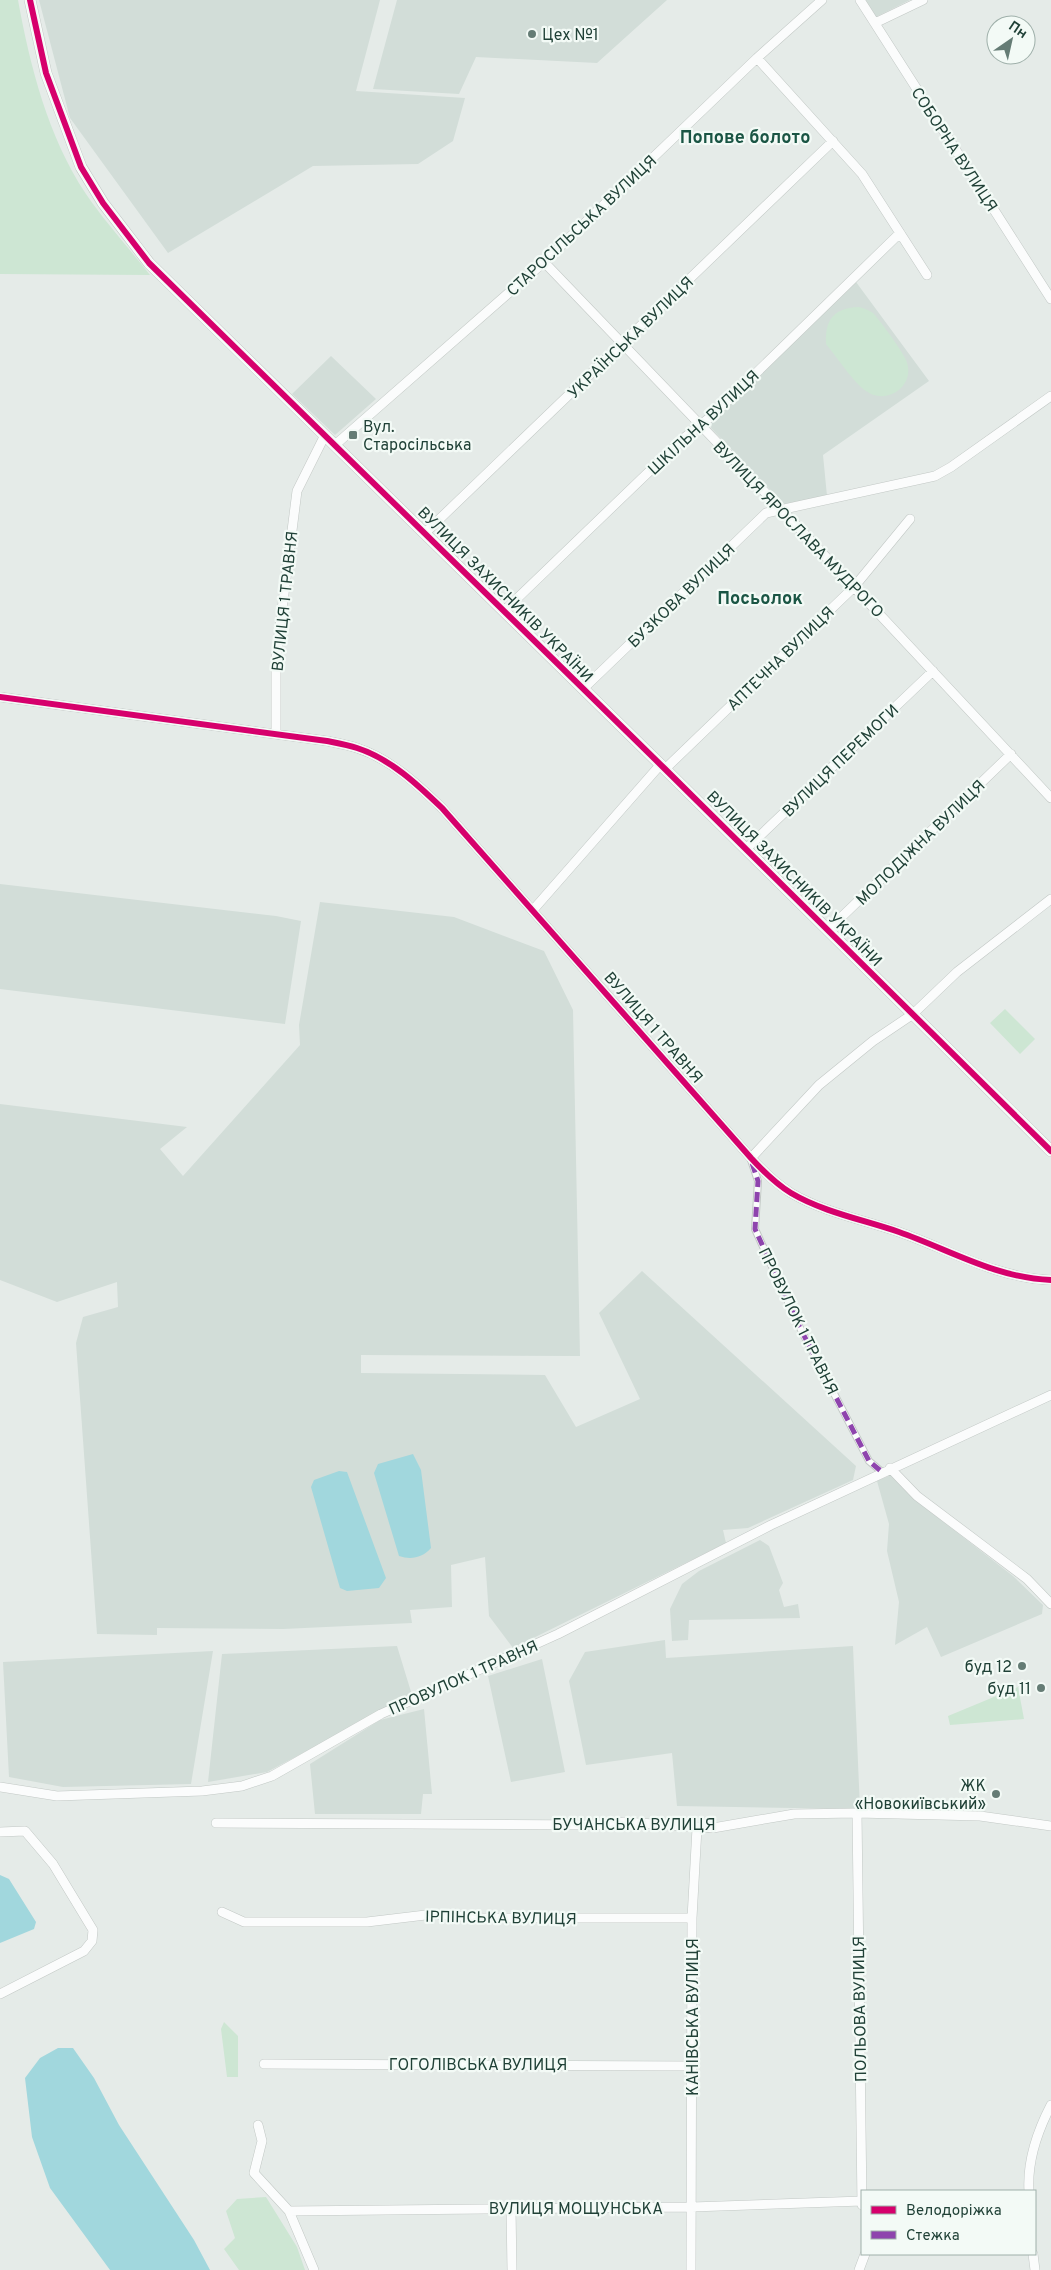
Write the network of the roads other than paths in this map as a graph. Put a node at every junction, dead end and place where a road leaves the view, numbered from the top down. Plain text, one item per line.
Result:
1 (30, 0) edge
2 (822, 0) edge
3 (860, 0) edge
4 (923, 0) edge
5 (874, 23) junction
6 (756, 58) junction
7 (833, 141) junction
8 (900, 233) junction
9 (544, 262) junction
10 (928, 275) dead end
11 (1051, 299) edge
12 (622, 345) junction
13 (1051, 396) edge
14 (700, 426) junction
15 (325, 435) junction
16 (335, 445) junction
17 (782, 511) junction
18 (910, 520) dead end
19 (425, 533) junction
20 (854, 587) junction
21 (504, 611) junction
22 (933, 671) junction
23 (583, 689) junction
24 (0, 698) edge
25 (276, 734) junction
26 (1011, 754) junction
27 (663, 767) junction
28 (1051, 798) edge
29 (746, 849) junction
30 (1051, 899) edge
31 (533, 910) junction
32 (828, 930) junction
33 (913, 1014) junction
34 (1051, 1151) edge
35 (750, 1158) junction
36 (1051, 1280) edge
37 (1051, 1396) edge
38 (886, 1470) junction
39 (1051, 1604) edge
40 (0, 1787) edge
41 (857, 1813) junction
42 (216, 1823) dead end
43 (1051, 1826) edge
44 (697, 1828) junction
45 (0, 1832) edge
46 (222, 1912) dead end
47 (692, 1918) junction
48 (0, 1994) edge
49 (264, 2064) dead end
50 (692, 2066) junction
51 (1051, 2105) edge
52 (258, 2125) dead end
53 (862, 2190) edge
54 (1029, 2190) edge
55 (861, 2201) edge
56 (692, 2207) junction
57 (511, 2209) junction
58 (289, 2210) junction
59 (865, 2255) edge
60 (865, 2255) edge
61 (1033, 2255) edge
62 (314, 2270) edge
63 (512, 2270) edge
64 (692, 2270) edge
65 (859, 2270) edge
66 (866, 2270) edge
67 (1035, 2270) edge

1 - 15 street
2 - 6 street, СТАРОСІЛЬСЬКА ВУЛИЦЯ
3 - 5 street, СОБОРНА ВУЛИЦЯ
4 - 5 street
5 - 11 street, СОБОРНА ВУЛИЦЯ
6 - 7 street
6 - 9 street, СТАРОСІЛЬСЬКА ВУЛИЦЯ
7 - 8 street
7 - 12 street, УКРАЇНСЬКА ВУЛИЦЯ
8 - 10 street
8 - 14 street, ШКІЛЬНА ВУЛИЦЯ
9 - 12 street, ВУЛИЦЯ ЯРОСЛАВА МУДРОГО
9 - 16 street, СТАРОСІЛЬСЬКА ВУЛИЦЯ
12 - 14 street, ВУЛИЦЯ ЯРОСЛАВА МУДРОГО
12 - 19 street, УКРАЇНСЬКА ВУЛИЦЯ
13 - 17 street, БУЗКОВА ВУЛИЦЯ
14 - 17 street, ВУЛИЦЯ ЯРОСЛАВА МУДРОГО
14 - 21 street, ШКІЛЬНА ВУЛИЦЯ
15 - 16 street
15 - 25 street, ВУЛИЦЯ 1 ТРАВНЯ
16 - 19 street, ВУЛИЦЯ ЗАХИСНИКІВ УКРАЇНИ
17 - 20 street, ВУЛИЦЯ ЯРОСЛАВА МУДРОГО
17 - 23 street, БУЗКОВА ВУЛИЦЯ
18 - 20 street, АПТЕЧНА ВУЛИЦЯ
19 - 21 street, ВУЛИЦЯ ЗАХИСНИКІВ УКРАЇНИ
20 - 22 street, ВУЛИЦЯ ЯРОСЛАВА МУДРОГО
20 - 27 street, АПТЕЧНА ВУЛИЦЯ
21 - 23 street, ВУЛИЦЯ ЗАХИСНИКІВ УКРАЇНИ
22 - 26 street, ВУЛИЦЯ ЯРОСЛАВА МУДРОГО
22 - 29 street, ВУЛИЦЯ ПЕРЕМОГИ
23 - 27 street, ВУЛИЦЯ ЗАХИСНИКІВ УКРАЇНИ
24 - 25 street
25 - 31 street, ВУЛИЦЯ 1 ТРАВНЯ
26 - 28 street, ВУЛИЦЯ ЯРОСЛАВА МУДРОГО
26 - 32 street, МОЛОДІЖНА ВУЛИЦЯ
27 - 29 street, ВУЛИЦЯ ЗАХИСНИКІВ УКРАЇНИ
27 - 31 street, АПТЕЧНА ВУЛИЦЯ
29 - 32 street, ВУЛИЦЯ ЗАХИСНИКІВ УКРАЇНИ
30 - 33 street
31 - 35 street, ВУЛИЦЯ 1 ТРАВНЯ
32 - 33 street, ВУЛИЦЯ ЗАХИСНИКІВ УКРАЇНИ
33 - 34 street, ВУЛИЦЯ ЗАХИСНИКІВ УКРАЇНИ
33 - 35 street
35 - 36 street, ВУЛИЦЯ 1 ТРАВНЯ
35 - 38 street, ПРОВУЛОК 1 ТРАВНЯ
37 - 38 street, ПРОВУЛОК 1 ТРАВНЯ
38 - 39 street
38 - 40 street, ПРОВУЛОК 1 ТРАВНЯ
41 - 43 street, БУЧАНСЬКА ВУЛИЦЯ
41 - 44 street, БУЧАНСЬКА ВУЛИЦЯ
41 - 53 street, ПОЛЬОВА ВУЛИЦЯ
42 - 44 street, БУЧАНСЬКА ВУЛИЦЯ
44 - 47 street, КАНІВСЬКА ВУЛИЦЯ
45 - 48 street
46 - 47 street, ІРПІНСЬКА ВУЛИЦЯ
47 - 50 street, КАНІВСЬКА ВУЛИЦЯ
49 - 50 street, ГОГОЛІВСЬКА ВУЛИЦЯ
50 - 56 street, КАНІВСЬКА ВУЛИЦЯ
51 - 54 street
52 - 58 street
55 - 56 street, ВУЛИЦЯ МОЩУНСЬКА
56 - 57 street, ВУЛИЦЯ МОЩУНСЬКА
56 - 64 street, КАНІВСЬКА ВУЛИЦЯ
57 - 58 street, ВУЛИЦЯ МОЩУНСЬКА
57 - 63 street
58 - 62 street
59 - 65 street
60 - 66 street
61 - 67 street

